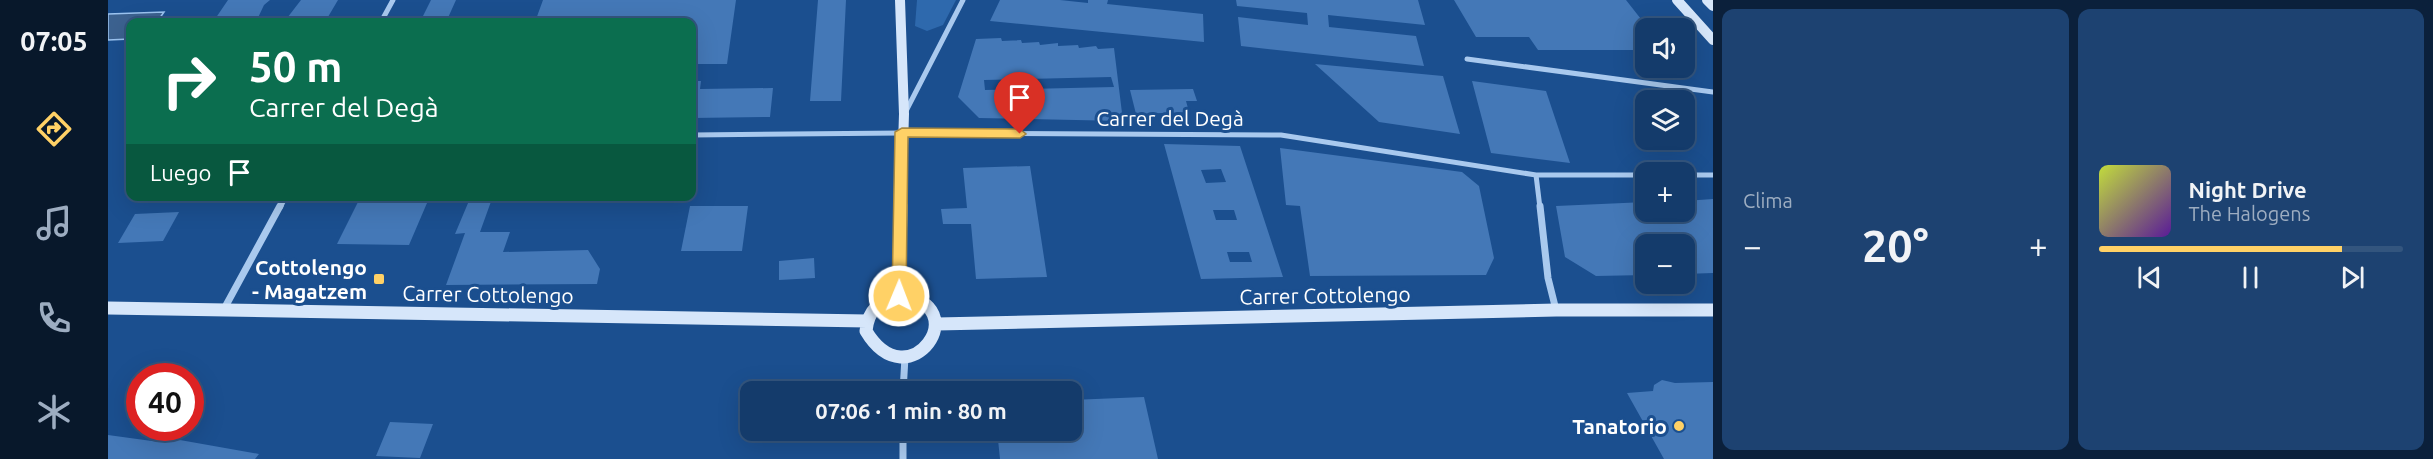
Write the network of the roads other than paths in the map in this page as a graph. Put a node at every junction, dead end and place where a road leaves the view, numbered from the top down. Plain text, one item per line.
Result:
1 (393, 0) edge
2 (900, 0) edge
3 (963, 0) edge
4 (1677, 0) edge
5 (1707, 0) edge
6 (1713, 6) edge
7 (383, 18) edge
8 (1713, 40) edge
9 (1467, 59) dead end
10 (1713, 92) edge
11 (904, 114) junction
12 (902, 132) junction
13 (696, 135) edge
14 (1536, 175) junction
15 (1635, 175) edge
16 (1695, 175) edge
17 (1713, 175) edge
18 (283, 201) edge
19 (899, 296) junction
20 (108, 308) edge
21 (224, 310) junction
22 (1556, 310) junction
23 (1713, 310) edge
24 (867, 321) junction
25 (937, 324) junction
26 (906, 357) junction
27 (904, 381) edge
28 (903, 441) edge
29 (903, 459) edge

1 - 7 street
2 - 11 street
3 - 11 street
4 - 8 street
5 - 6 street
9 - 10 street
11 - 12 street
12 - 13 street, Carrer del Degà
12 - 14 street, Carrer del Degà
12 - 19 street
14 - 15 street, Carrer del Degà
14 - 22 street
16 - 17 street
18 - 21 street
19 - 24 street
19 - 25 street
20 - 21 street, Carrer Cottolengo
21 - 24 street, Carrer Cottolengo
22 - 23 street, Carrer Cottolengo
22 - 25 street, Carrer Cottolengo
24 - 26 street
25 - 26 street
26 - 27 street
28 - 29 street

